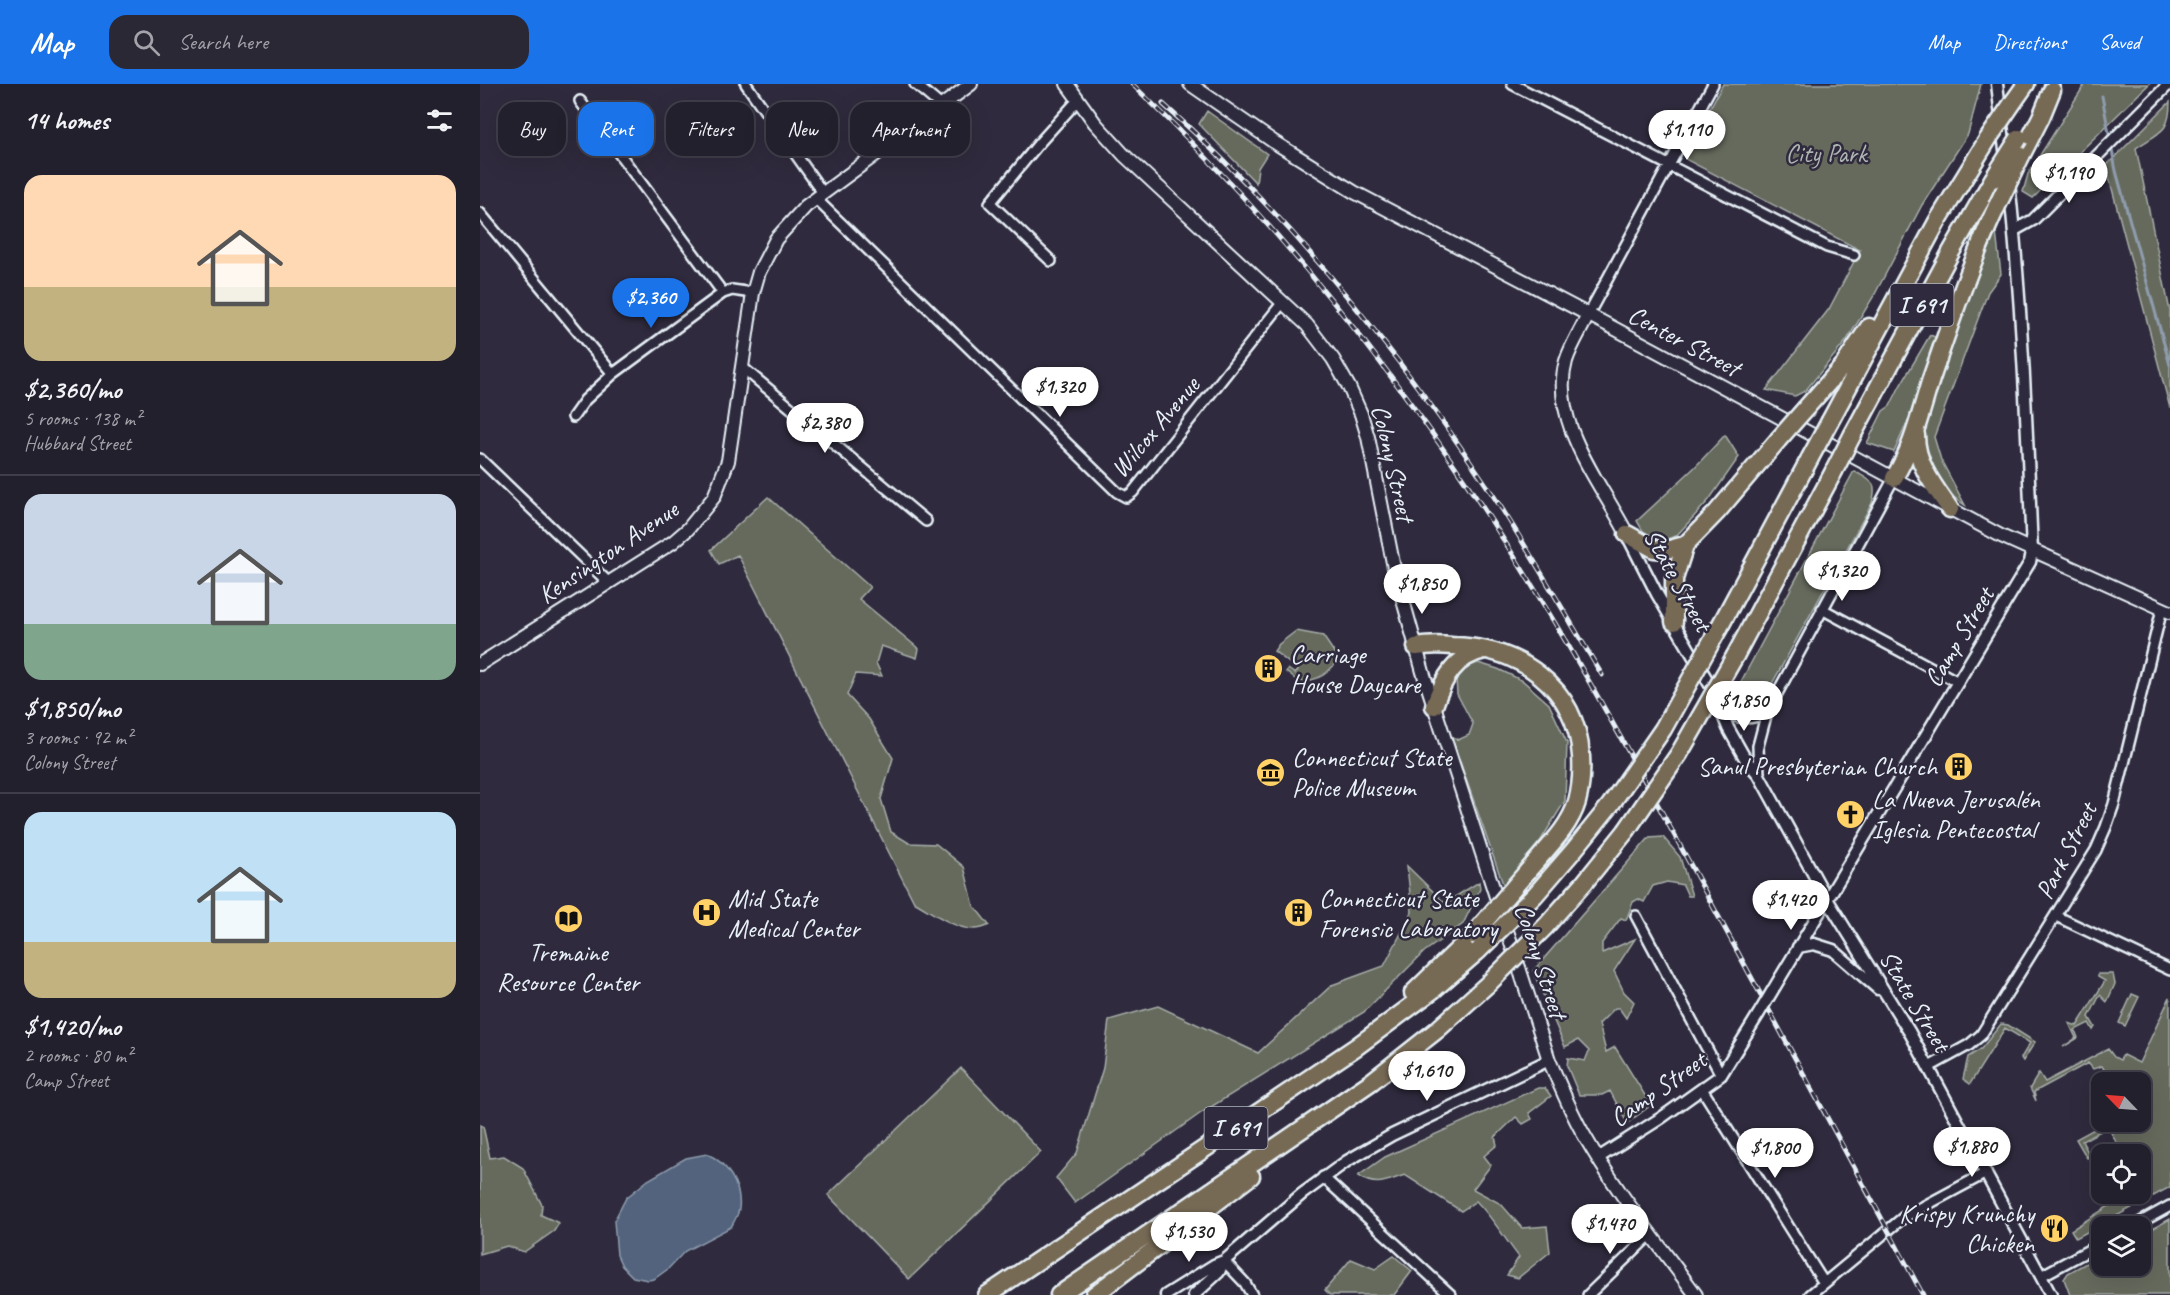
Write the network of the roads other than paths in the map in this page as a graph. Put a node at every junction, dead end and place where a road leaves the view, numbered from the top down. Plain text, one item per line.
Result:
1 (746, 84) edge
2 (915, 84) edge
3 (971, 84) edge
4 (1067, 84) edge
5 (1190, 84) edge
6 (1512, 84) edge
7 (1713, 84) edge
8 (1996, 84) edge
9 (2026, 84) edge
10 (2169, 84) edge
11 (2055, 87) edge
12 (1078, 100) junction
13 (580, 101) dead end
14 (936, 102) edge
15 (944, 102) edge
16 (872, 156) edge
17 (1669, 167) junction
18 (819, 196) junction
19 (480, 213) edge
20 (2014, 230) junction
21 (1854, 255) dead end
22 (1051, 261) dead end
23 (723, 293) junction
24 (753, 293) junction
25 (1283, 302) junction
26 (1893, 303) junction
27 (1588, 315) junction
28 (742, 367) junction
29 (613, 374) junction
30 (573, 417) dead end
31 (1916, 429) junction
32 (480, 459) edge
33 (1893, 478) junction
34 (1950, 509) junction
35 (926, 521) dead end
36 (1627, 534) junction
37 (1685, 545) junction
38 (2032, 552) junction
39 (609, 583) junction
40 (1822, 609) junction
41 (2166, 611) edge
42 (1674, 622) junction
43 (1416, 647) junction
44 (1486, 650) junction
45 (480, 664) edge
46 (1958, 682) junction
47 (1434, 706) junction
48 (1721, 710) junction
49 (1767, 712) junction
50 (1759, 775) junction
51 (1827, 899) junction
52 (1636, 916) dead end
53 (2056, 916) junction
54 (1476, 943) junction
55 (1798, 947) junction
56 (2170, 970) edge
57 (1888, 998) junction
58 (1549, 1060) junction
59 (1929, 1067) junction
60 (1721, 1074) junction
61 (1702, 1089) junction
62 (1264, 1156) junction
63 (1598, 1158) junction
64 (1986, 1173) junction
65 (1323, 1177) junction
66 (2170, 1206) edge
67 (2151, 1216) edge
68 (1651, 1234) junction
69 (2091, 1249) edge
70 (1224, 1261) junction
71 (2041, 1276) junction
72 (1824, 1283) junction
73 (987, 1295) edge
74 (1059, 1295) edge
75 (1094, 1295) edge
76 (1166, 1295) edge
77 (1194, 1295) edge
78 (1252, 1295) edge
79 (1451, 1295) edge
80 (1588, 1295) edge
81 (1696, 1295) edge
82 (1810, 1295) edge
83 (2051, 1295) edge

1 - 18 street
2 - 14 street
3 - 15 main road, Kensington Avenue
4 - 12 main road, Colony Street
5 - 27 main road, Center Street
6 - 17 street
7 - 17 street
8 - 20 street, Camp Street
9 - 26 highway, I 691, bridge
10 - 20 street
11 - 31 highway, bridge
11 - 62 highway, I 691, bridge
12 - 22 street
12 - 25 main road, Colony Street
13 - 23 street
16 - 18 main road, Kensington Avenue
17 - 21 street
17 - 27 street
18 - 24 main road, Kensington Avenue
18 - 25 street, Wilcox Avenue
19 - 29 street
20 - 38 street, Camp Street
23 - 24 street
23 - 29 street
24 - 28 main road, Kensington Avenue
25 - 43 main road, Colony Street
26 - 37 highway, bridge
26 - 54 highway, I 691, bridge
27 - 33 main road, Center Street
27 - 36 main road, State Street
28 - 35 street
28 - 39 main road, Kensington Avenue
29 - 30 street
31 - 33 highway
31 - 34 highway
32 - 39 street
33 - 34 main road, Center Street
33 - 40 street
34 - 38 main road, Center Street
36 - 37 highway
36 - 42 street, State Street
37 - 42 highway
38 - 41 main road, Center Street
38 - 46 street, Camp Street
39 - 45 main road, Kensington Avenue
40 - 46 street
40 - 49 street
41 - 53 street, Park Street
42 - 48 street, State Street
43 - 44 highway
43 - 47 main road, Colony Street
44 - 47 highway
44 - 54 highway, bridge
46 - 51 street, Camp Street
47 - 58 main road, Colony Street
48 - 49 street
48 - 50 street, State Street
49 - 50 street
50 - 51 street, State Street
51 - 55 street, Camp Street
51 - 57 street, State Street
52 - 60 street
53 - 56 street
53 - 59 street, Park Street
54 - 73 highway, I 691
55 - 57 street
55 - 60 street, Camp Street, bridge
57 - 59 street, State Street
58 - 63 main road, Colony Street
58 - 65 street
59 - 64 street, State Street
60 - 61 street, Camp Street
61 - 63 street, Camp Street
61 - 72 street
62 - 74 highway, I 691
62 - 75 highway
63 - 68 main road, Colony Street
64 - 71 street, State Street
64 - 72 street
65 - 70 street
65 - 79 street
66 - 67 street
68 - 80 street
68 - 81 main road, Colony Street
69 - 71 street
70 - 76 street
70 - 77 street
70 - 78 street
71 - 83 street, State Street
72 - 82 street

